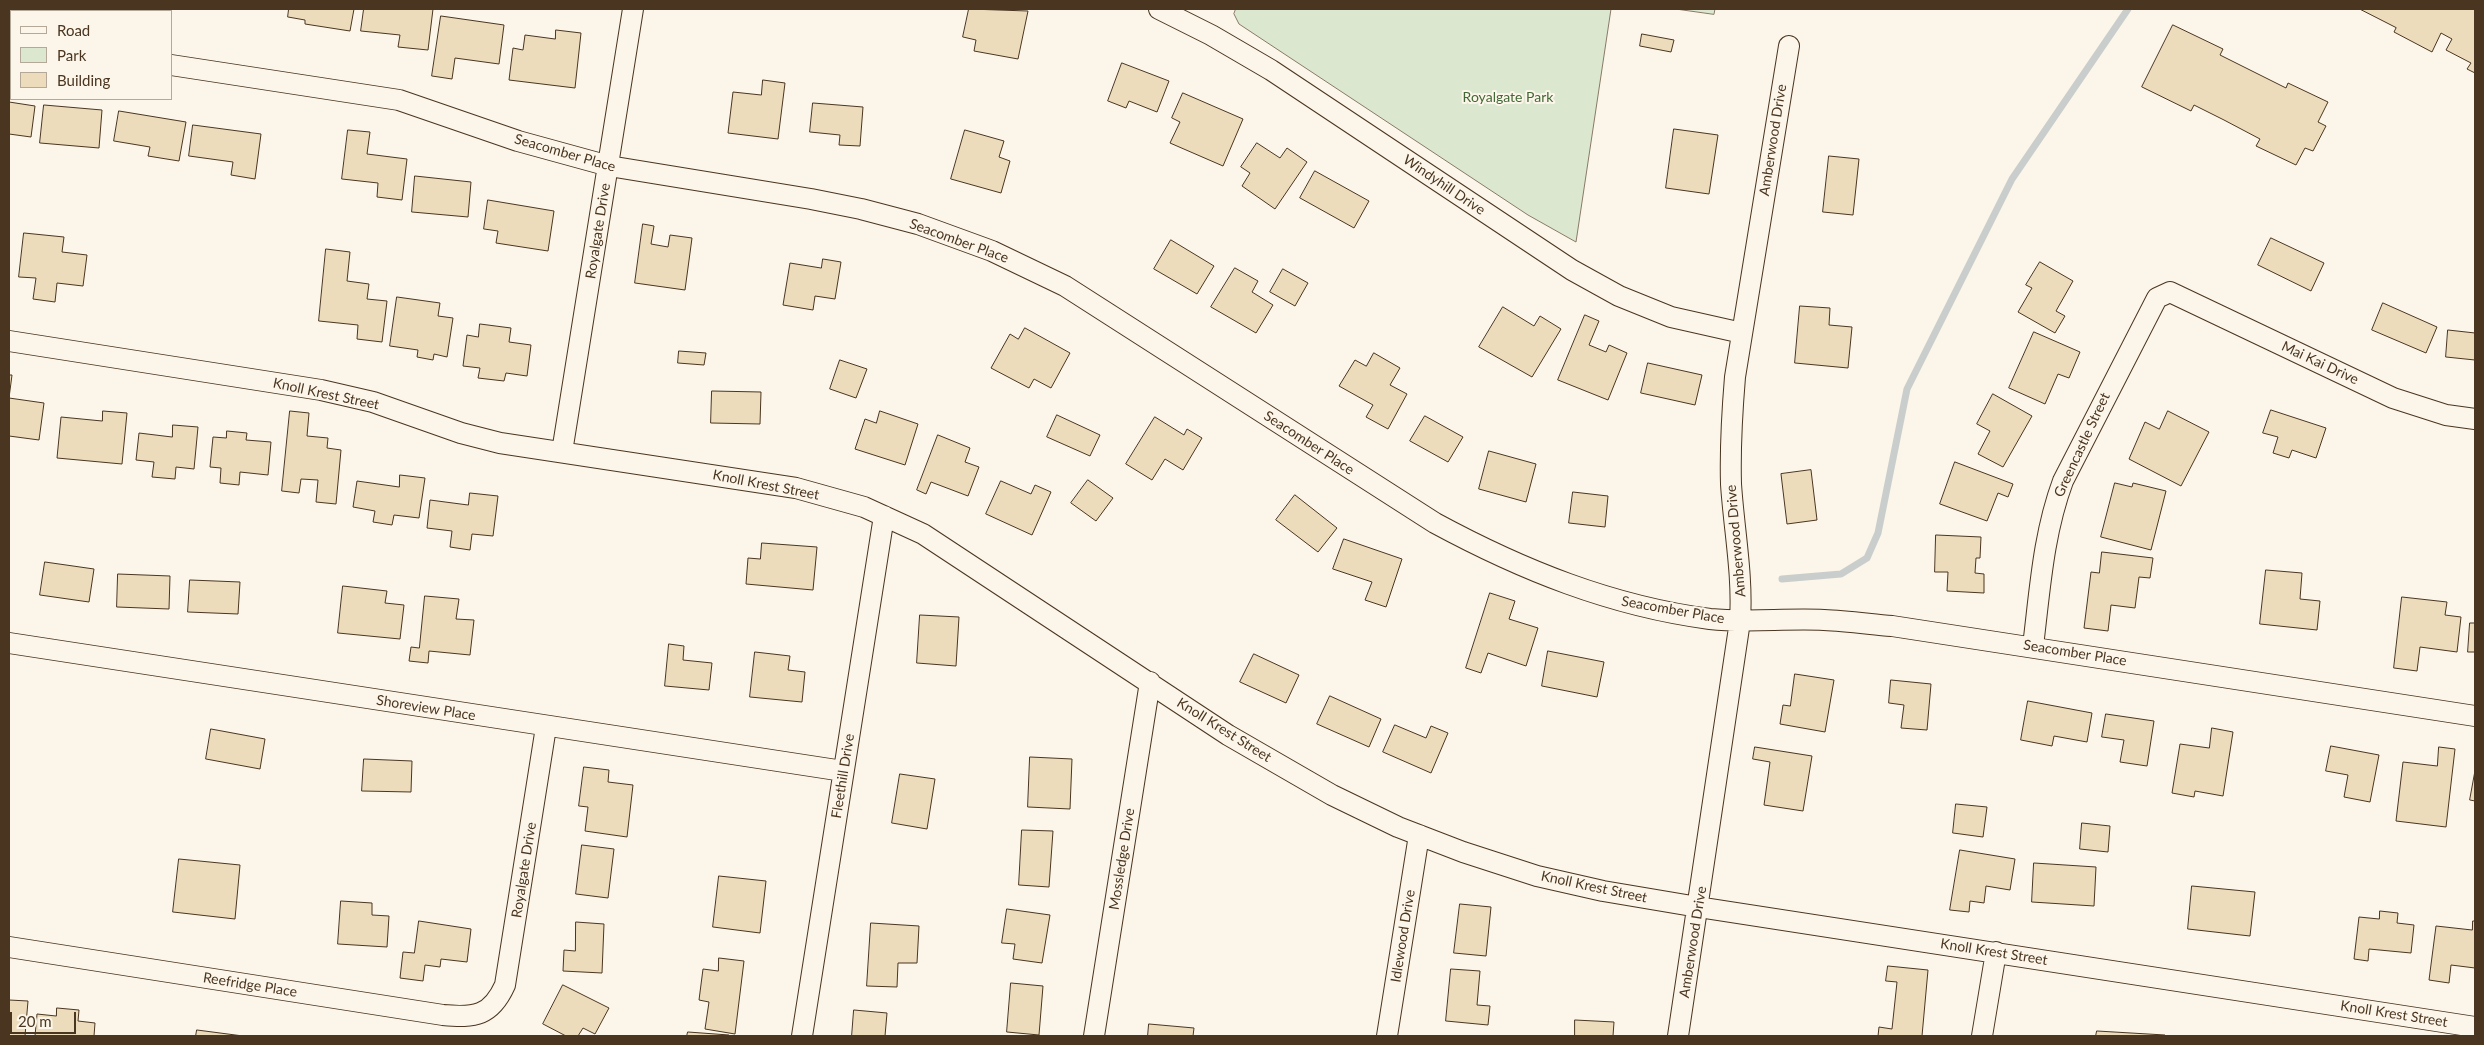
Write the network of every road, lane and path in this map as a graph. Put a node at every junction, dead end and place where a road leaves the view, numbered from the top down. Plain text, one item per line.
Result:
1 (633, 9) edge
2 (1159, 9) edge
3 (1789, 46) dead end
4 (172, 65) edge
5 (609, 166) junction
6 (2170, 292) joint
7 (1742, 333) junction
8 (9, 341) edge
9 (2475, 419) edge
10 (562, 452) junction
11 (884, 516) junction
12 (1740, 621) junction
13 (9, 642) edge
14 (2032, 646) junction
15 (1150, 682) junction
16 (2475, 716) edge
17 (546, 727) junction
18 (843, 771) junction
19 (1419, 835) junction
20 (1698, 907) junction
21 (9, 947) edge
22 (1996, 952) junction
23 (490, 1008) joint
24 (2475, 1027) edge
25 (802, 1036) edge
26 (1094, 1036) edge
27 (1387, 1036) edge
28 (1678, 1036) edge
29 (1982, 1036) edge

1 - 5 street, Royalgate Drive
2 - 7 street, Windyhill Drive
3 - 7 street, Amberwood Drive
4 - 5 street, Seacomber Place
5 - 10 street, Royalgate Drive
5 - 12 street, Seacomber Place
6 - 9 street, Mai Kai Drive
6 - 14 street, Greencastle Street
7 - 12 street, Amberwood Drive
8 - 10 street, Knoll Krest Street
10 - 11 street, Knoll Krest Street
11 - 15 street, Knoll Krest Street
11 - 18 street, Fleethill Drive
12 - 14 street, Seacomber Place
12 - 20 street, Amberwood Drive
13 - 17 street, Shoreview Place
14 - 16 street, Seacomber Place
15 - 19 street, Knoll Krest Street
15 - 26 street, Mossledge Drive
17 - 18 street, Shoreview Place
17 - 23 street, Royalgate Drive
18 - 25 street, Fleethill Drive
19 - 20 street, Knoll Krest Street
19 - 27 street, Idlewood Drive
20 - 22 street, Knoll Krest Street
20 - 28 street, Amberwood Drive
21 - 23 street, Reefridge Place
22 - 24 street, Knoll Krest Street
22 - 29 street

